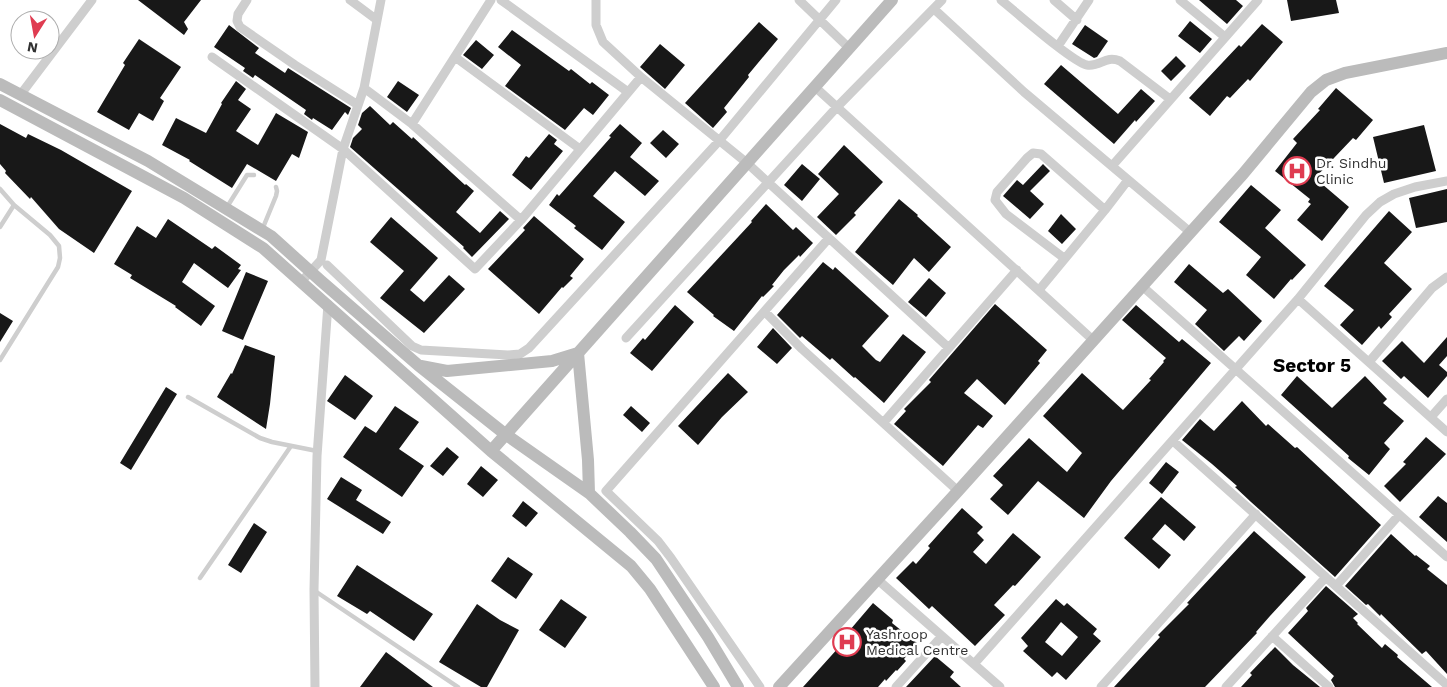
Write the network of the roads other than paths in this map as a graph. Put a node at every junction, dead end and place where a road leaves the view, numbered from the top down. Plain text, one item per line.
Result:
1 (92, 0) edge
2 (247, 0) edge
3 (350, 0) edge
4 (381, 0) edge
5 (491, 0) edge
6 (501, 0) edge
7 (596, 0) edge
8 (798, 0) edge
9 (836, 0) edge
10 (892, 0) edge
11 (942, 0) edge
12 (1001, 0) edge
13 (1054, 0) edge
14 (1090, 0) edge
15 (1180, 0) edge
16 (1258, 0) edge
17 (934, 9) junction
18 (819, 19) junction
19 (377, 20) junction
20 (1077, 20) junction
21 (1225, 37) junction
22 (1058, 46) junction
23 (849, 48) junction
24 (1447, 53) edge
25 (212, 57) dead end
26 (455, 57) junction
27 (641, 77) junction
28 (0, 84) edge
29 (815, 87) junction
30 (364, 88) junction
31 (628, 92) junction
32 (20, 94) junction
33 (1170, 99) junction
34 (0, 100) edge
35 (358, 105) junction
36 (837, 107) junction
37 (412, 124) junction
38 (720, 141) junction
39 (343, 149) junction
40 (580, 149) junction
41 (747, 163) junction
42 (1112, 166) junction
43 (254, 175) dead end
44 (1128, 180) junction
45 (1447, 181) edge
46 (768, 182) junction
47 (191, 187) junction
48 (276, 187) dead end
49 (0, 189) edge
50 (184, 198) junction
51 (14, 205) junction
52 (227, 209) junction
53 (1105, 210) junction
54 (521, 220) junction
55 (0, 226) edge
56 (262, 230) junction
57 (1190, 232) junction
58 (829, 238) junction
59 (1064, 258) junction
60 (327, 265) dead end
61 (1017, 270) junction
62 (311, 272) junction
63 (1447, 277) edge
64 (301, 282) junction
65 (1142, 286) junction
66 (329, 288) junction
67 (1039, 290) junction
68 (1298, 299) junction
69 (328, 307) junction
70 (765, 312) junction
71 (626, 338) dead end
72 (1094, 340) junction
73 (949, 348) junction
74 (578, 353) junction
75 (0, 360) edge
76 (1369, 362) junction
77 (418, 365) junction
78 (1236, 370) junction
79 (188, 397) dead end
80 (1447, 399) edge
81 (1430, 417) junction
82 (884, 422) junction
83 (1447, 432) edge
84 (505, 434) junction
85 (1173, 440) junction
86 (291, 446) junction
87 (317, 451) junction
88 (491, 451) junction
89 (958, 491) junction
90 (589, 493) junction
91 (1256, 514) junction
92 (1399, 515) junction
93 (1447, 557) edge
94 (1326, 577) junction
95 (200, 578) dead end
96 (878, 580) junction
97 (1336, 586) junction
98 (314, 590) junction
99 (942, 636) junction
100 (1272, 636) junction
101 (974, 664) junction
102 (1447, 685) edge
103 (315, 687) edge
104 (458, 687) edge
105 (714, 687) edge
106 (738, 687) edge
107 (760, 687) edge
108 (780, 687) edge
109 (896, 687) edge
110 (1000, 687) edge
111 (1100, 687) edge
112 (1226, 687) edge
113 (1329, 687) edge

1 - 32 street
2 - 35 street
3 - 19 street
4 - 19 street
5 - 26 street
6 - 31 street
7 - 27 street
8 - 18 street
9 - 18 street
10 - 23 main road
11 - 17 street
12 - 22 street
13 - 20 street
14 - 20 street
15 - 21 street
16 - 21 street
17 - 36 street
17 - 42 street
18 - 23 street
18 - 38 street
19 - 30 street
20 - 22 street
21 - 33 street
22 - 33 street
23 - 29 main road
24 - 57 main road
25 - 39 street
26 - 37 street
26 - 40 street
27 - 31 street
27 - 38 street
28 - 32 main road
29 - 36 street
29 - 41 main road
30 - 35 street
30 - 37 street
31 - 40 street
32 - 47 main road
33 - 42 street
34 - 50 main road
35 - 39 street
36 - 46 street
36 - 61 street
37 - 54 street
38 - 41 street
38 - 60 street
39 - 54 street
39 - 62 street
40 - 54 street
41 - 46 street
41 - 74 main road
42 - 44 street
43 - 52 lane
44 - 53 street
44 - 57 street
45 - 68 street
46 - 58 street
46 - 71 street
47 - 50 main road
47 - 52 main road
48 - 56 lane
49 - 51 lane
50 - 64 main road
51 - 55 lane
51 - 75 lane
52 - 56 main road
53 - 59 street
53 - 59 street
56 - 62 main road
57 - 65 main road
58 - 70 street
58 - 73 street
59 - 67 street
61 - 67 street
61 - 73 street
62 - 64 street
62 - 66 main road
63 - 76 street
64 - 69 main road
65 - 72 main road
65 - 78 street
66 - 69 street
66 - 77 main road
67 - 72 street
68 - 76 street
68 - 78 street
69 - 87 street
69 - 88 main road
70 - 82 street
70 - 107 street
72 - 89 main road
73 - 82 street
74 - 77 main road
74 - 84 main road
74 - 90 main road
76 - 81 street
77 - 84 main road
78 - 85 street
78 - 92 street
79 - 86 lane
80 - 81 street
81 - 83 street
82 - 89 street
84 - 88 main road
84 - 90 main road
85 - 91 street
85 - 101 street
86 - 87 lane
86 - 95 lane
87 - 98 street
88 - 105 main road
89 - 96 main road
90 - 106 main road
91 - 94 street
91 - 111 street
92 - 93 street
92 - 97 street
94 - 97 street
94 - 100 street
96 - 99 street
96 - 108 main road
97 - 102 street
98 - 103 street
98 - 104 lane
99 - 101 street
99 - 109 street
100 - 112 street
100 - 113 street
101 - 110 street

